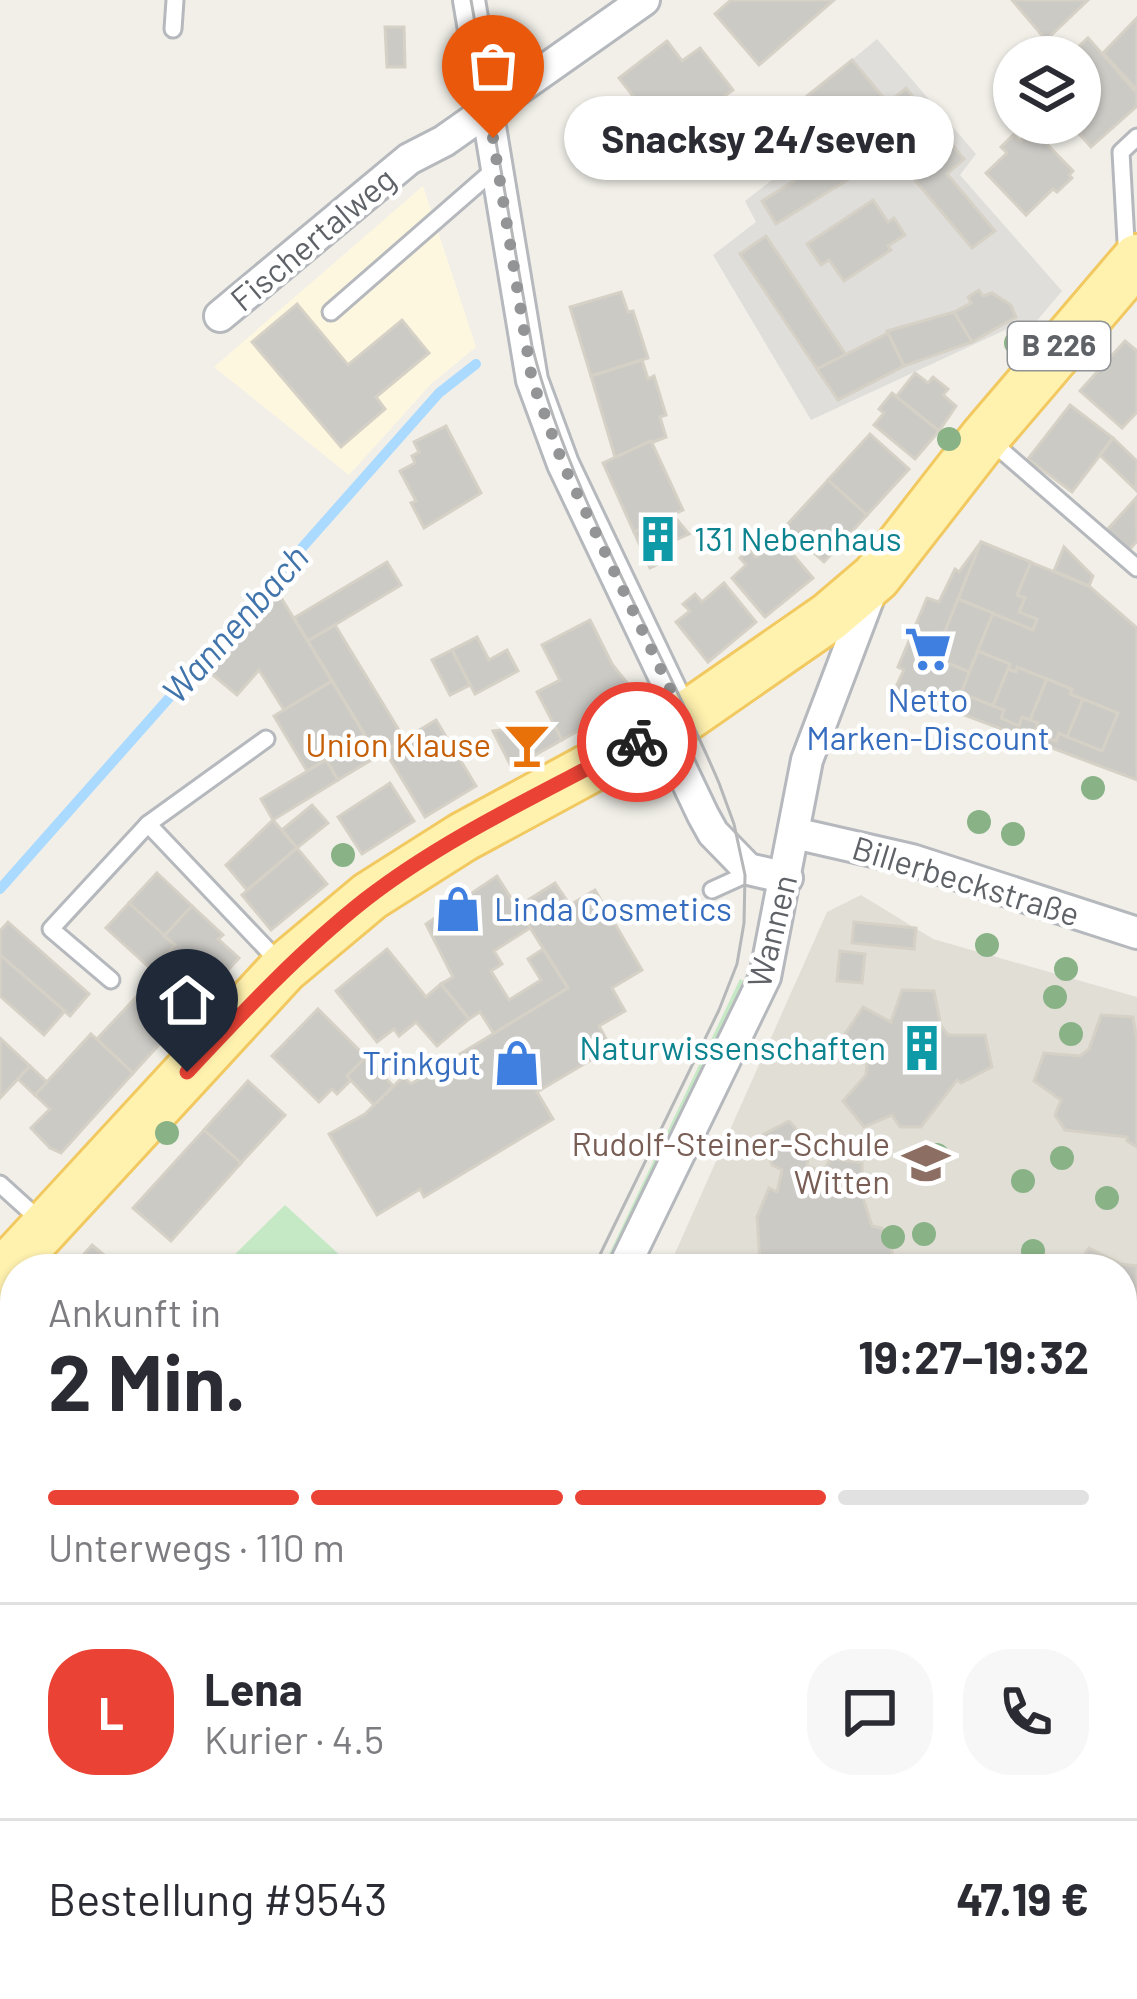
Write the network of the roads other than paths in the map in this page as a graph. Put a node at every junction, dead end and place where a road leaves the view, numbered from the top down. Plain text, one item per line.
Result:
1 (175, 0) edge
2 (469, 0) edge
3 (644, 0) edge
4 (173, 29) dead end
5 (489, 109) junction
6 (1137, 137) edge
7 (498, 167) junction
8 (1132, 263) edge
9 (331, 312) dead end
10 (220, 316) dead end
11 (985, 436) junction
12 (1137, 566) edge
13 (876, 577) junction
14 (675, 721) junction
15 (266, 739) dead end
16 (148, 824) junction
17 (794, 833) junction
18 (748, 869) junction
19 (787, 878) junction
20 (712, 890) dead end
21 (1137, 933) edge
22 (284, 968) junction
23 (111, 980) dead end
24 (0, 1184) edge
25 (46, 1226) junction
26 (20, 1254) edge
27 (630, 1254) edge

1 - 4 lane
2 - 5 street
3 - 5 street, Fischertalweg
5 - 7 street
5 - 10 street, Fischertalweg
6 - 8 lane
7 - 9 lane
7 - 14 street
8 - 11 main road, B 226
11 - 12 lane
11 - 13 main road, B 226
13 - 14 main road, B 226
13 - 17 street, Wannen
14 - 18 street
14 - 22 main road, B 226
15 - 16 lane
16 - 22 lane
16 - 23 lane
17 - 19 street, Wannen
17 - 21 street, Billerbeckstraße
18 - 19 street
18 - 20 lane
19 - 27 street, Wannen
22 - 25 main road, B 226
24 - 25 lane
25 - 26 main road, B 226

